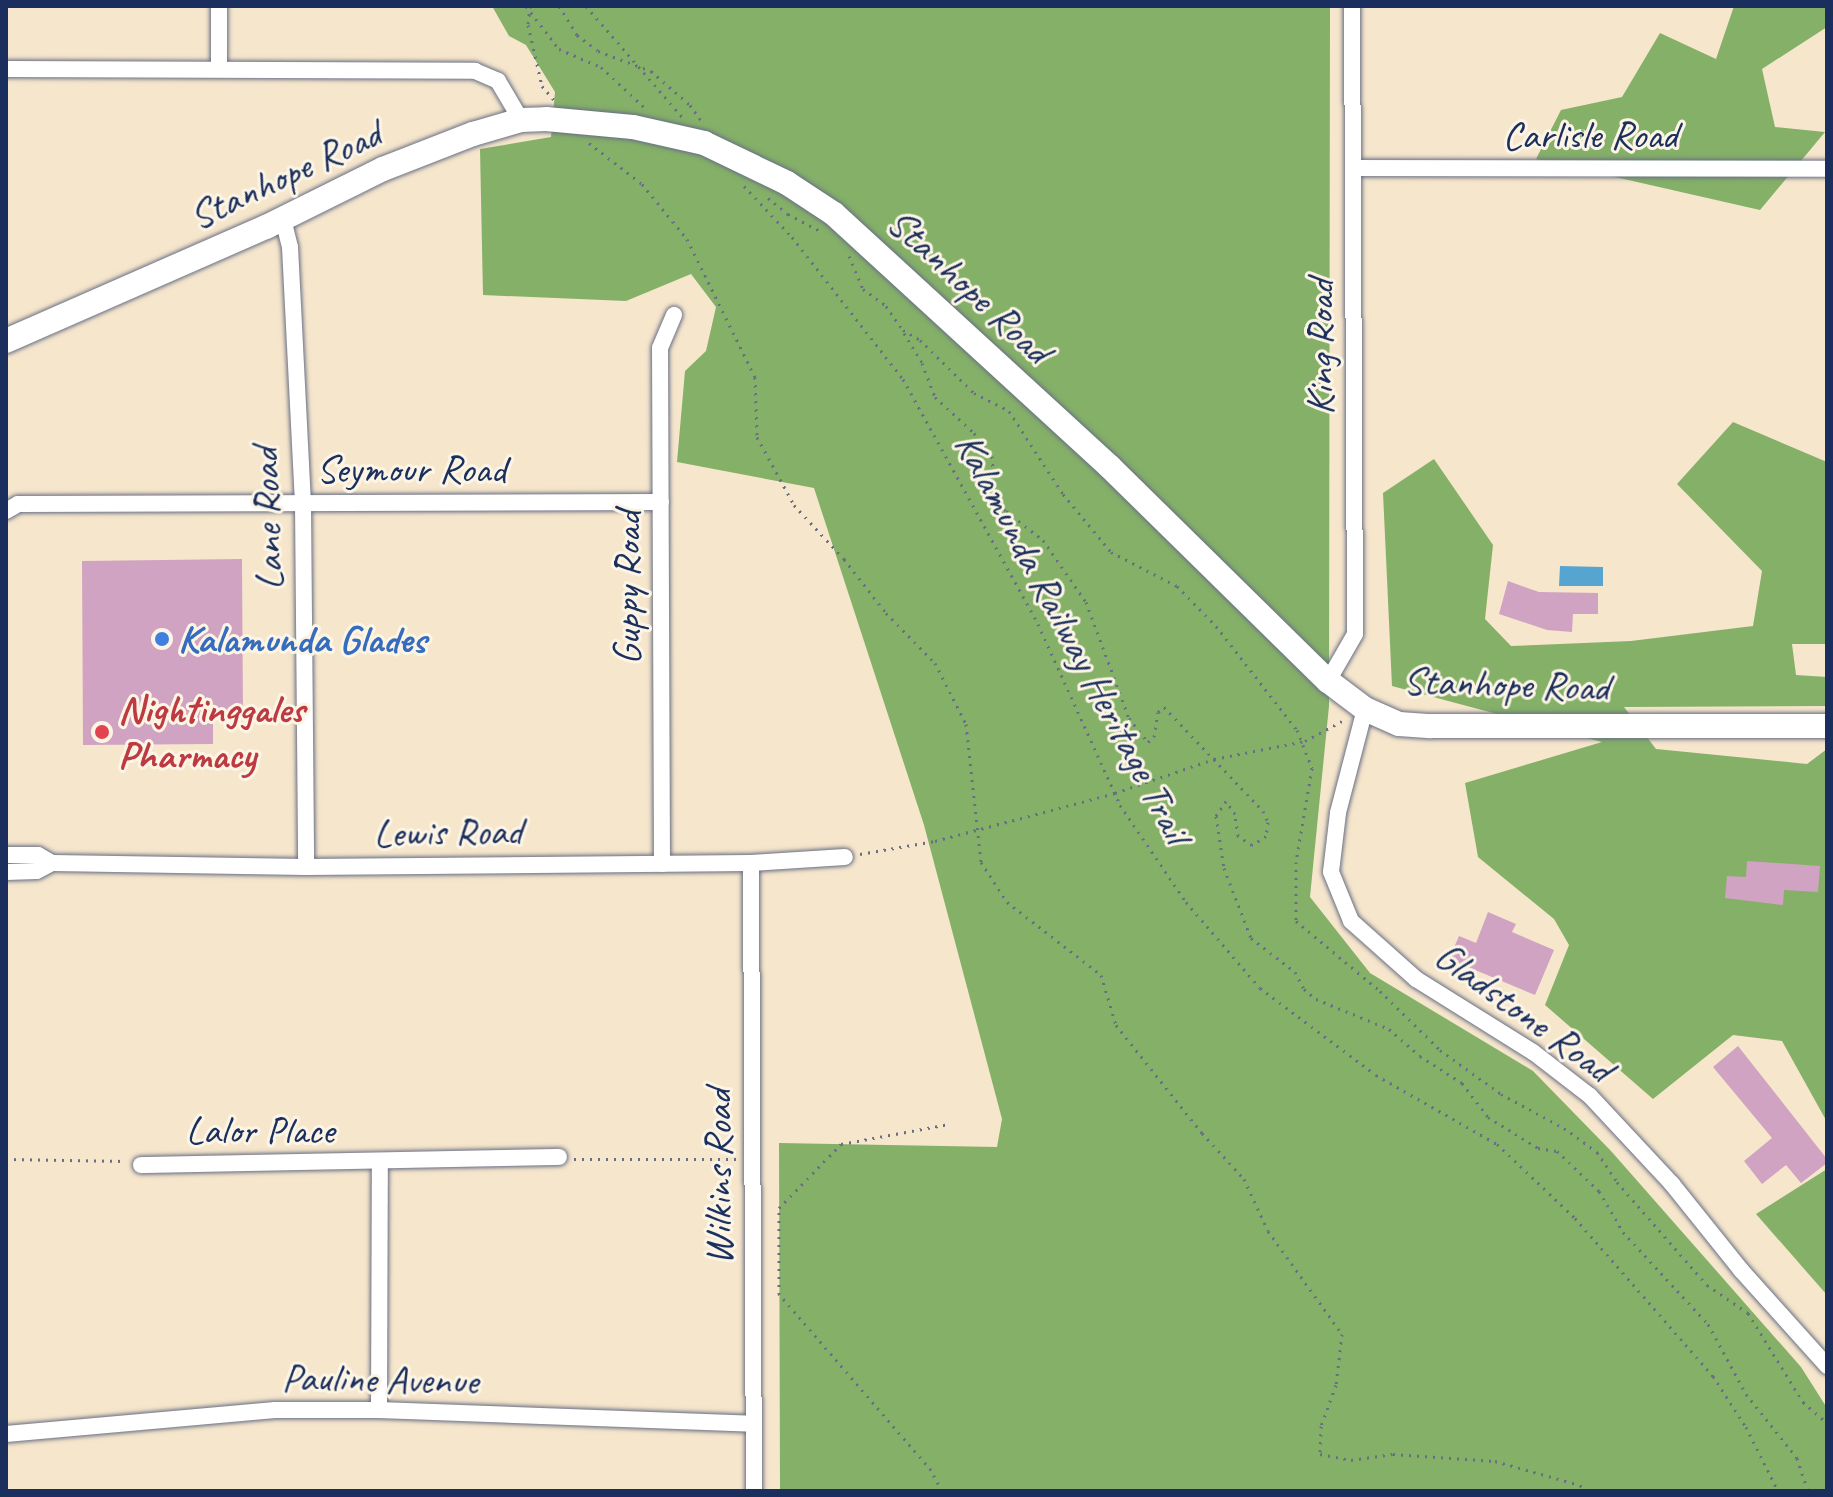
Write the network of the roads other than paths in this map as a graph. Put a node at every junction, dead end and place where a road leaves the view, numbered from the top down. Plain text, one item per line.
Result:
1 (219, 6) edge
2 (1352, 6) edge
3 (219, 68) junction
4 (6, 69) edge
5 (521, 120) junction
6 (1353, 168) junction
7 (1827, 169) edge
8 (283, 219) junction
9 (674, 315) dead end
10 (6, 341) edge
11 (661, 502) junction
12 (10, 504) edge
13 (303, 504) junction
14 (1328, 681) junction
15 (1365, 709) junction
16 (1827, 726) edge
17 (6, 855) edge
18 (845, 857) road end
19 (52, 863) junction
20 (751, 863) junction
21 (662, 864) junction
22 (306, 867) junction
23 (6, 872) edge
24 (559, 1157) road end
25 (380, 1163) junction
26 (141, 1165) road end
27 (1827, 1366) edge
28 (379, 1410) junction
29 (753, 1424) junction
30 (6, 1434) edge
31 (754, 1491) edge

1 - 3 street
2 - 6 street, King Road
3 - 4 street
3 - 5 street
5 - 8 street, Stanhope Road
5 - 14 street, Stanhope Road
6 - 7 street, Carlisle Road
6 - 14 street, King Road
8 - 10 street, Stanhope Road
8 - 13 street, Lane Road
9 - 11 street, Guppy Road
11 - 13 street, Seymour Road
11 - 21 street, Guppy Road
12 - 13 street, Seymour Road
13 - 22 street, Lane Road
14 - 15 street, Stanhope Road
15 - 16 street, Stanhope Road
15 - 27 street, Gladstone Road
17 - 19 street, Lewis Road
18 - 20 street, Lewis Road
19 - 22 street, Lewis Road
19 - 23 street, Lewis Road
20 - 21 street, Lewis Road
20 - 29 street, Wilkins Road
21 - 22 street, Lewis Road
24 - 25 street, Lalor Place
25 - 26 street, Lalor Place
25 - 28 street, Lalor Place
28 - 29 street, Pauline Avenue
28 - 30 street, Pauline Avenue
29 - 31 street, Wilkins Road

